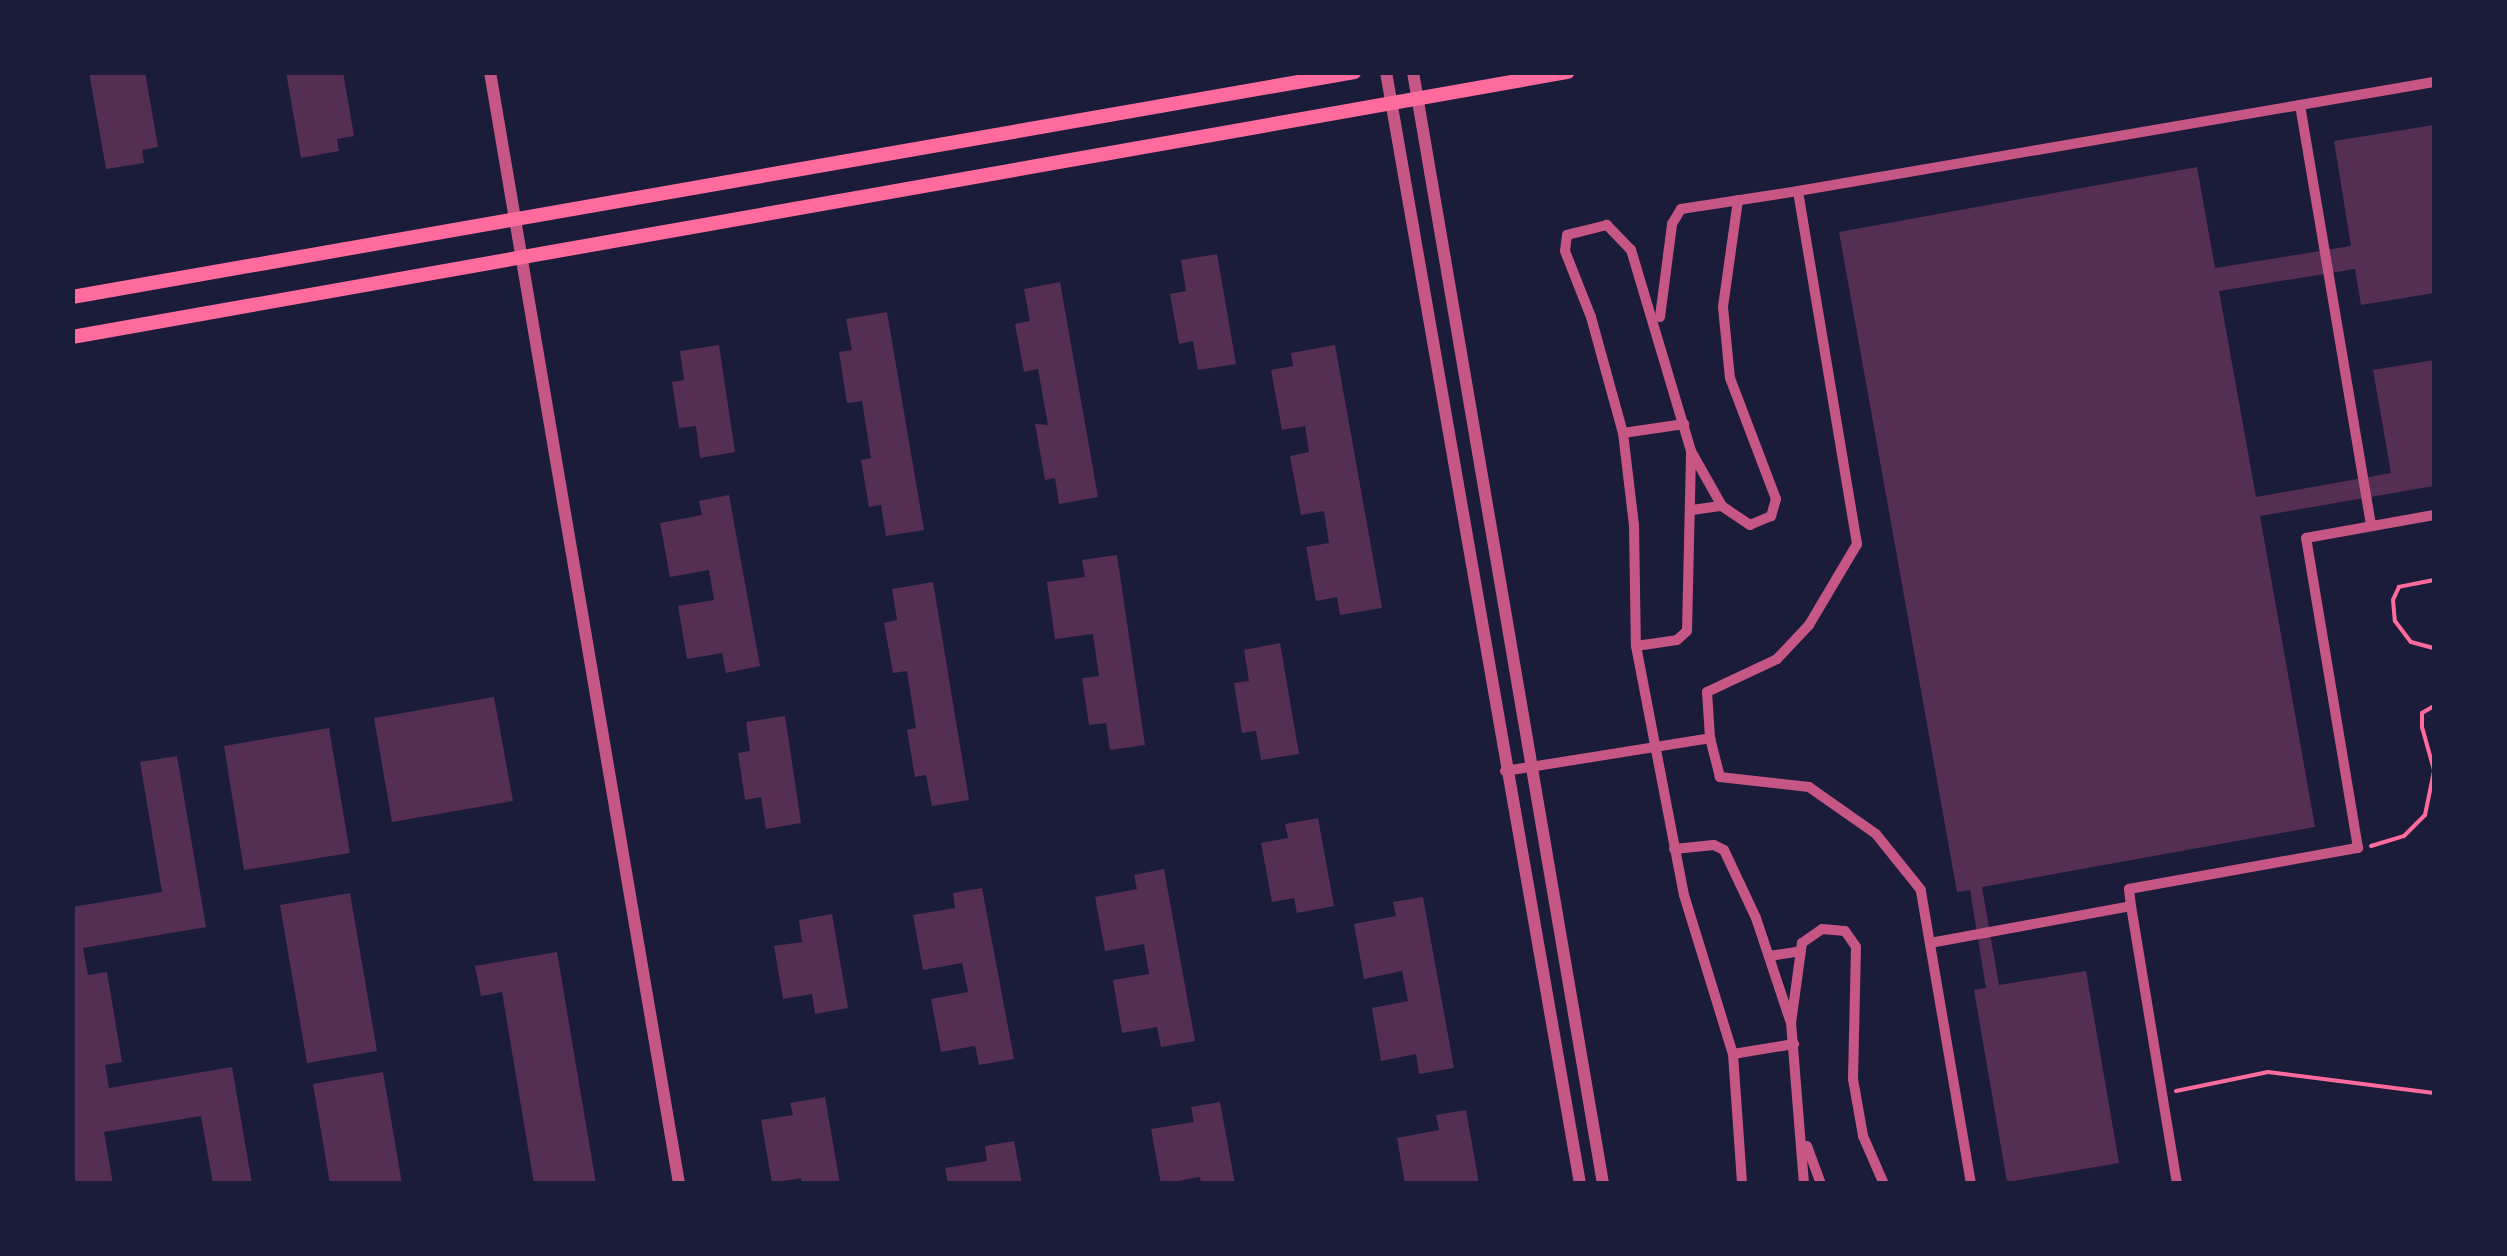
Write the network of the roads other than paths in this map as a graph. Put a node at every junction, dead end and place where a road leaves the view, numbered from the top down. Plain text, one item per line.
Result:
1 (490, 72) edge
2 (1354, 72) edge
3 (1386, 72) edge
4 (1413, 72) edge
5 (1568, 72) edge
6 (2434, 82) edge
7 (1418, 100) junction
8 (1390, 104) junction
9 (2300, 105) junction
10 (1798, 190) junction
11 (1738, 200) junction
12 (515, 215) junction
13 (522, 258) junction
14 (1665, 266) junction
15 (1640, 271) junction
16 (72, 297) edge
17 (1659, 328) junction
18 (72, 338) edge
19 (1684, 424) junction
20 (1623, 433) junction
21 (1692, 451) junction
22 (1722, 506) junction
23 (1692, 510) junction
24 (2434, 515) edge
25 (2371, 526) junction
26 (1636, 646) junction
27 (1710, 738) junction
28 (1656, 747) junction
29 (1532, 766) junction
30 (1505, 771) junction
31 (1674, 850) junction
32 (2131, 906) junction
33 (1930, 943) junction
34 (1801, 950) junction
35 (1770, 956) junction
36 (1791, 1023) junction
37 (1794, 1044) junction
38 (1734, 1054) junction
39 (1805, 1140) junction
40 (679, 1184) edge
41 (1580, 1184) edge
42 (1603, 1184) edge
43 (1742, 1184) edge
44 (1804, 1184) edge
45 (1822, 1184) edge
46 (1884, 1184) edge
47 (1972, 1184) edge
48 (2177, 1184) edge

1 - 12 street
2 - 12 main road
3 - 8 street
4 - 7 street
5 - 7 main road
6 - 9 street
7 - 8 main road
7 - 29 street
8 - 13 main road
8 - 30 street
9 - 10 street
9 - 25 street
10 - 11 street
10 - 27 street
11 - 14 street
11 - 22 street
12 - 13 street
12 - 16 main road
13 - 18 main road
13 - 40 street
14 - 15 street
14 - 17 street
15 - 17 street
15 - 20 street
17 - 19 street
19 - 20 street
19 - 21 street
20 - 26 street
21 - 22 street
21 - 23 street
22 - 23 street
23 - 26 street
24 - 25 street
25 - 32 street
26 - 28 street
27 - 28 street
27 - 33 street
28 - 29 street
28 - 31 street
29 - 30 street
29 - 42 street
30 - 41 street
31 - 35 street
31 - 38 street
32 - 33 street
32 - 48 street
33 - 47 street
34 - 35 street
34 - 36 street
34 - 46 street
35 - 36 street
36 - 37 street
37 - 38 street
37 - 39 street
38 - 43 street
39 - 44 street
39 - 45 street

